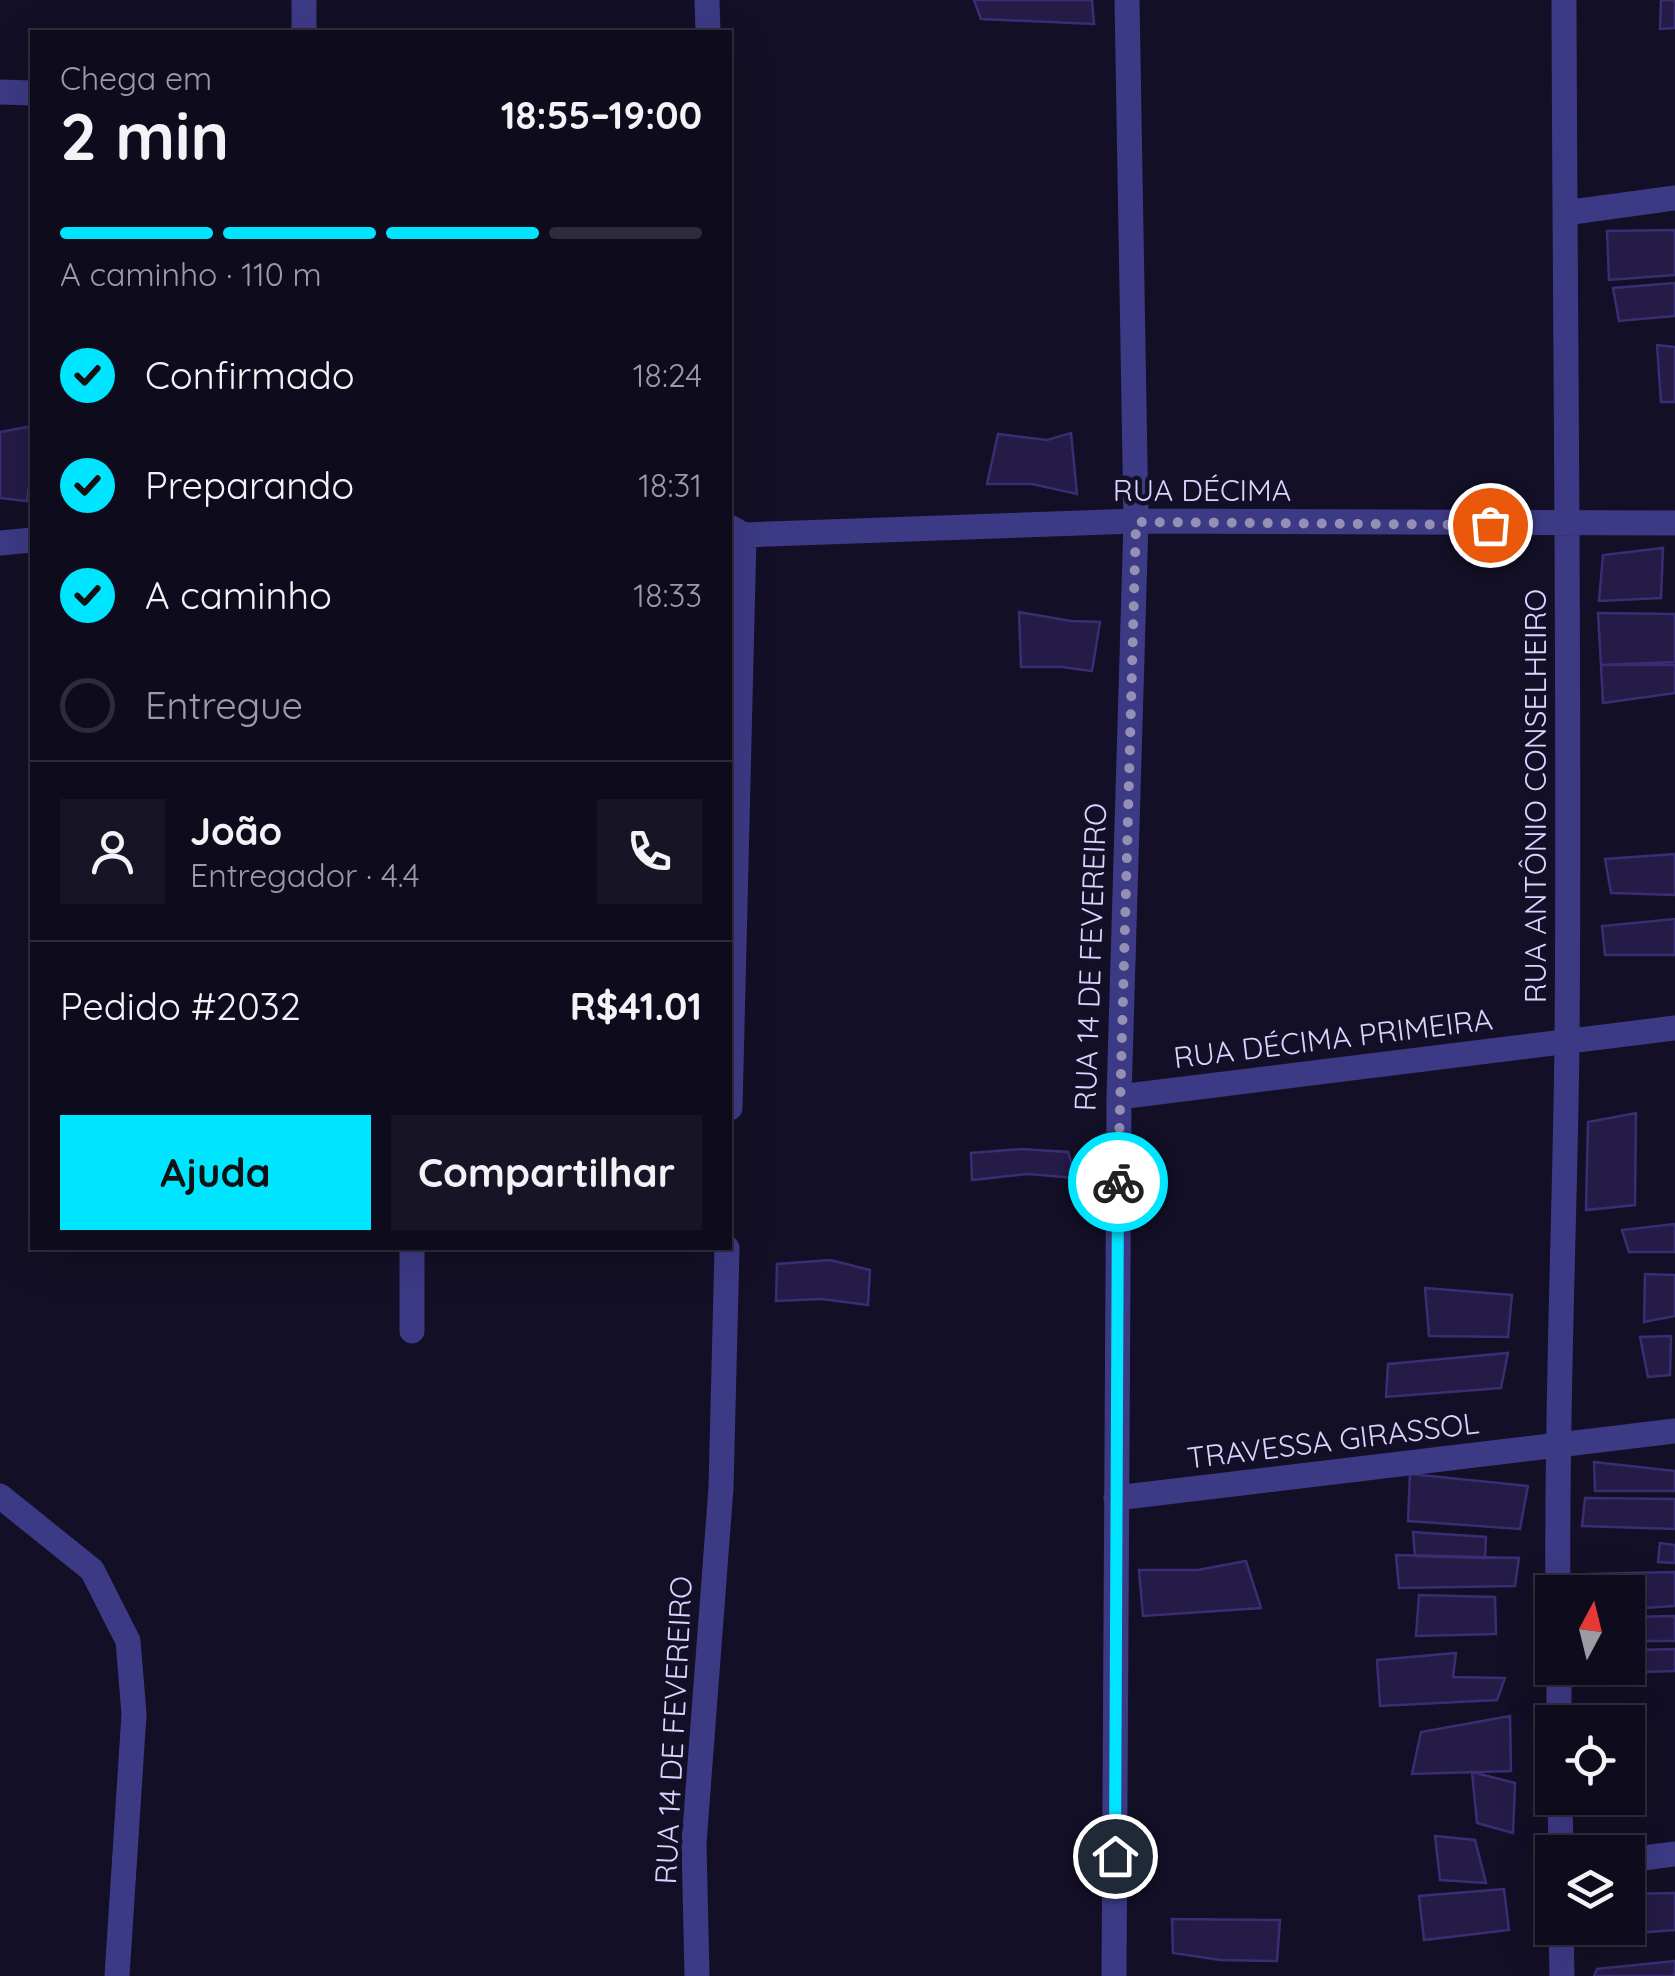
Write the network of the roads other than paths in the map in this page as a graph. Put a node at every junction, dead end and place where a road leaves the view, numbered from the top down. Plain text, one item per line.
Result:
1 (304, 0) edge
2 (707, 0) edge
3 (1128, 0) edge
4 (1564, 0) edge
5 (304, 30) edge
6 (708, 30) edge
7 (0, 92) edge
8 (30, 93) edge
9 (1675, 198) edge
10 (1565, 213) junction
11 (1136, 522) junction
12 (1675, 524) edge
13 (1568, 526) junction
14 (737, 531) edge
15 (30, 540) edge
16 (0, 542) edge
17 (732, 943) edge
18 (1675, 1028) edge
19 (1566, 1043) junction
20 (1118, 1096) junction
21 (412, 1250) edge
22 (726, 1250) edge
23 (412, 1331) dead end
24 (1675, 1431) edge
25 (1556, 1446) junction
26 (0, 1496) edge
27 (1116, 1498) junction
28 (1558, 1575) edge
29 (1675, 1854) edge
30 (1645, 1858) edge
31 (1562, 1945) edge
32 (117, 1976) edge
33 (697, 1976) edge
34 (1114, 1976) edge
35 (1562, 1976) edge

1 - 5 street
2 - 6 street
3 - 11 street, RUA 14 DE FEVEREIRO
4 - 10 street, RUA ANTÔNIO CONSELHEIRO
7 - 8 street
9 - 10 street
10 - 13 street, RUA ANTÔNIO CONSELHEIRO
11 - 13 street, RUA DÉCIMA
11 - 14 street, RUA DÉCIMA
11 - 20 street, RUA 14 DE FEVEREIRO
12 - 13 street, RUA DÉCIMA
13 - 19 street, RUA ANTÔNIO CONSELHEIRO
14 - 17 street
15 - 16 street
18 - 19 street, RUA DÉCIMA PRIMEIRA
19 - 20 street, RUA DÉCIMA PRIMEIRA
19 - 25 street, RUA ANTÔNIO CONSELHEIRO
20 - 27 street, RUA 14 DE FEVEREIRO
21 - 23 street
22 - 33 street, RUA 14 DE FEVEREIRO
24 - 25 street, TRAVESSA GIRASSOL
25 - 27 street, TRAVESSA GIRASSOL
25 - 28 street, RUA ANTÔNIO CONSELHEIRO
26 - 32 street
27 - 34 street, RUA 14 DE FEVEREIRO
29 - 30 street
31 - 35 street

